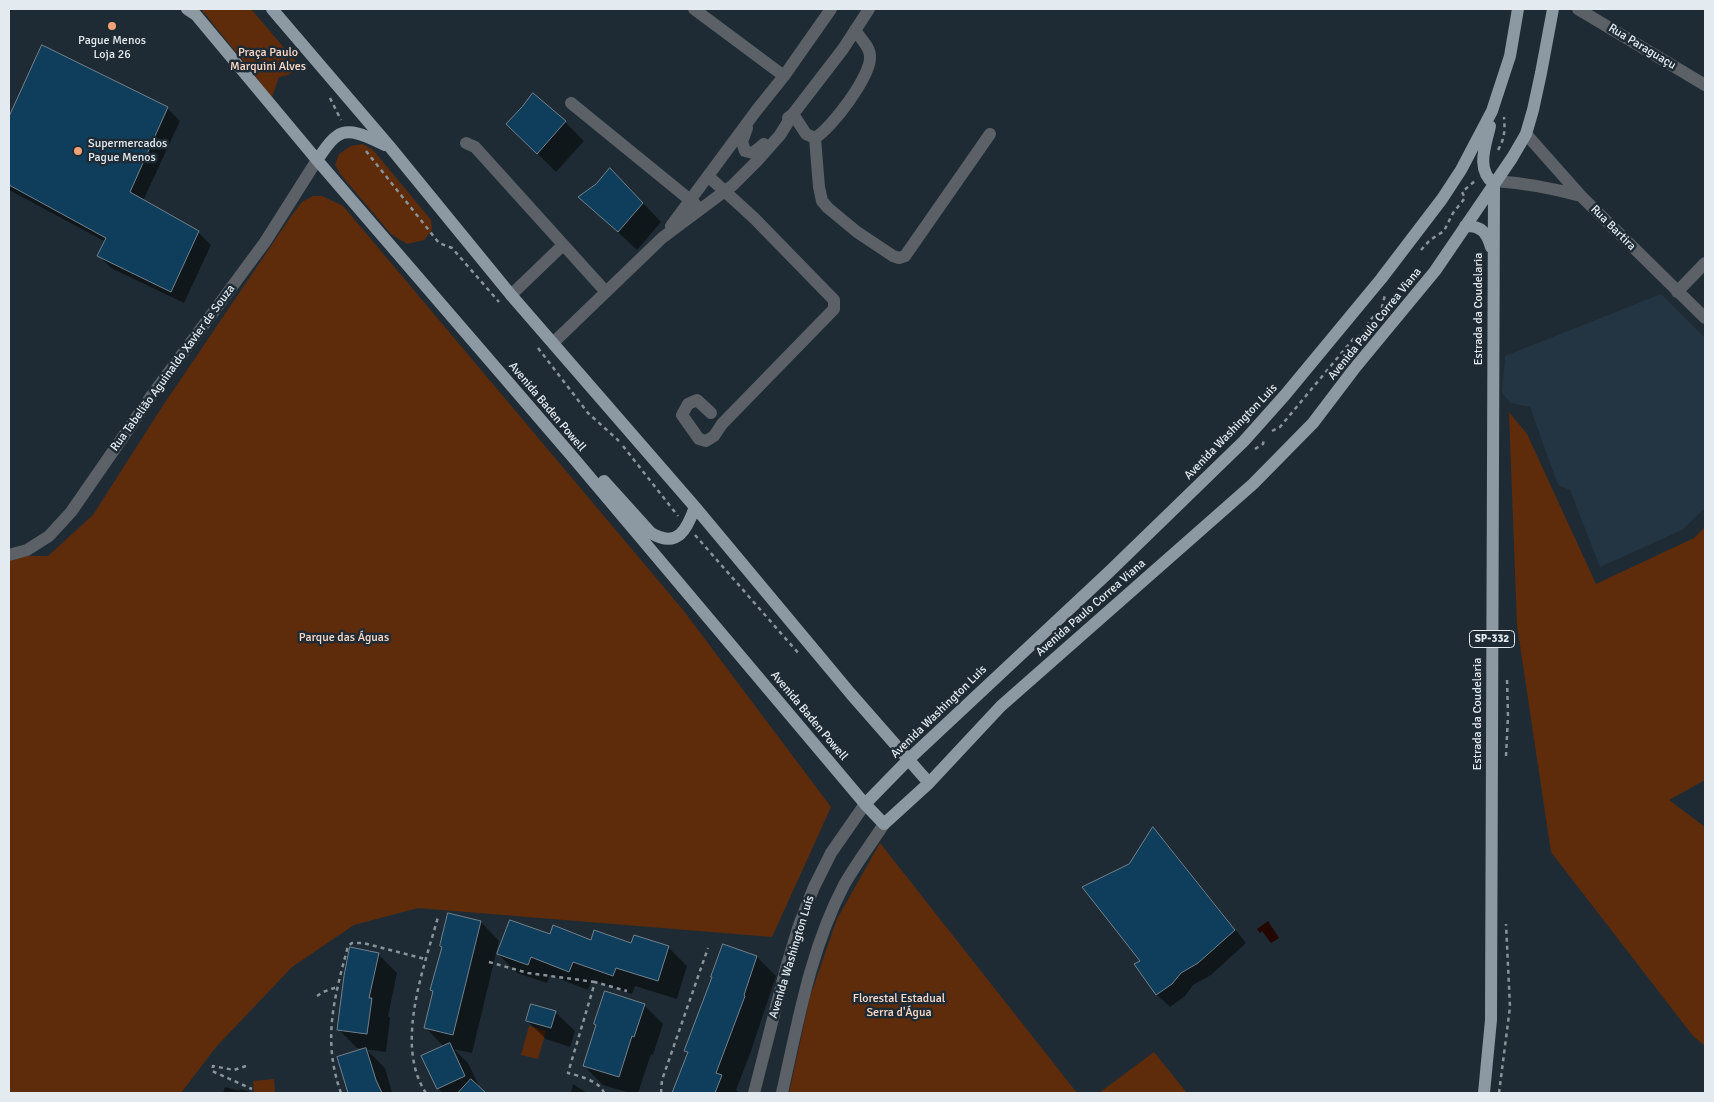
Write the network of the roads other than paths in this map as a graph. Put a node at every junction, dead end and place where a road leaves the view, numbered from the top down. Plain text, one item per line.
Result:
1 (188, 9) edge
2 (272, 9) edge
3 (694, 9) edge
4 (831, 9) edge
5 (869, 9) edge
6 (1518, 9) edge
7 (1553, 9) edge
8 (1578, 9) edge
9 (855, 30) junction
10 (784, 76) junction
11 (1705, 85) edge
12 (571, 102) dead end
13 (756, 110) junction
14 (1498, 113) junction
15 (792, 114) junction
16 (990, 134) dead end
17 (1526, 134) junction
18 (815, 138) junction
19 (466, 143) dead end
20 (390, 147) junction
21 (317, 160) junction
22 (708, 176) junction
23 (1495, 183) junction
24 (724, 191) junction
25 (1581, 196) junction
26 (690, 200) junction
27 (701, 209) junction
28 (1465, 226) junction
29 (662, 238) junction
30 (563, 245) junction
31 (1493, 252) junction
32 (1705, 263) edge
33 (606, 292) junction
34 (1677, 292) junction
35 (511, 295) junction
36 (1705, 318) edge
37 (554, 342) junction
38 (711, 413) dead end
39 (571, 455) junction
40 (695, 507) junction
41 (9, 555) edge
42 (909, 759) junction
43 (929, 783) junction
44 (865, 804) junction
45 (884, 824) junction
46 (754, 1093) edge
47 (782, 1093) edge
48 (1484, 1093) edge

1 - 21 main road, Avenida Baden Powell
2 - 20 main road
3 - 10 street
4 - 10 street
5 - 9 street
6 - 14 main road, Avenida Washington Luis
7 - 17 main road
8 - 11 street, Rua Paraguaçu
9 - 15 street
9 - 18 street
10 - 13 street
12 - 26 street
13 - 15 street
13 - 22 street
14 - 23 main road
14 - 42 main road, Avenida Washington Luis
15 - 18 street
15 - 24 street
16 - 18 street
17 - 23 main road
17 - 25 street, Rua Bartira
19 - 30 street
20 - 21 main road
20 - 35 main road
21 - 39 main road, Avenida Baden Powell
21 - 41 street, Rua Tabelião Aguinaldo Xavier de Souza
22 - 24 street
22 - 26 street
23 - 25 street
23 - 28 main road, Avenida Paulo Correa Viana
23 - 31 main road, Estrada da Coudelaria / SP-332
24 - 27 street
24 - 38 street
25 - 34 street, Rua Bartira
26 - 27 street
26 - 29 street
27 - 29 street
28 - 31 main road
28 - 43 main road, Avenida Paulo Correa Viana
29 - 33 street
30 - 33 street
30 - 35 street
31 - 48 main road, Estrada da Coudelaria / SP-332
32 - 34 street
33 - 37 street
34 - 36 street, Rua Bartira
35 - 37 main road
37 - 40 main road
39 - 40 main road
39 - 44 main road, Avenida Baden Powell
40 - 42 main road
42 - 43 main road
42 - 44 main road, Avenida Washington Luis
43 - 45 main road, Avenida Paulo Correa Viana
44 - 45 main road, Avenida Baden Powell
44 - 46 street, Avenida Washington Luís
45 - 47 street, Avenida Paulo Correa Viana

